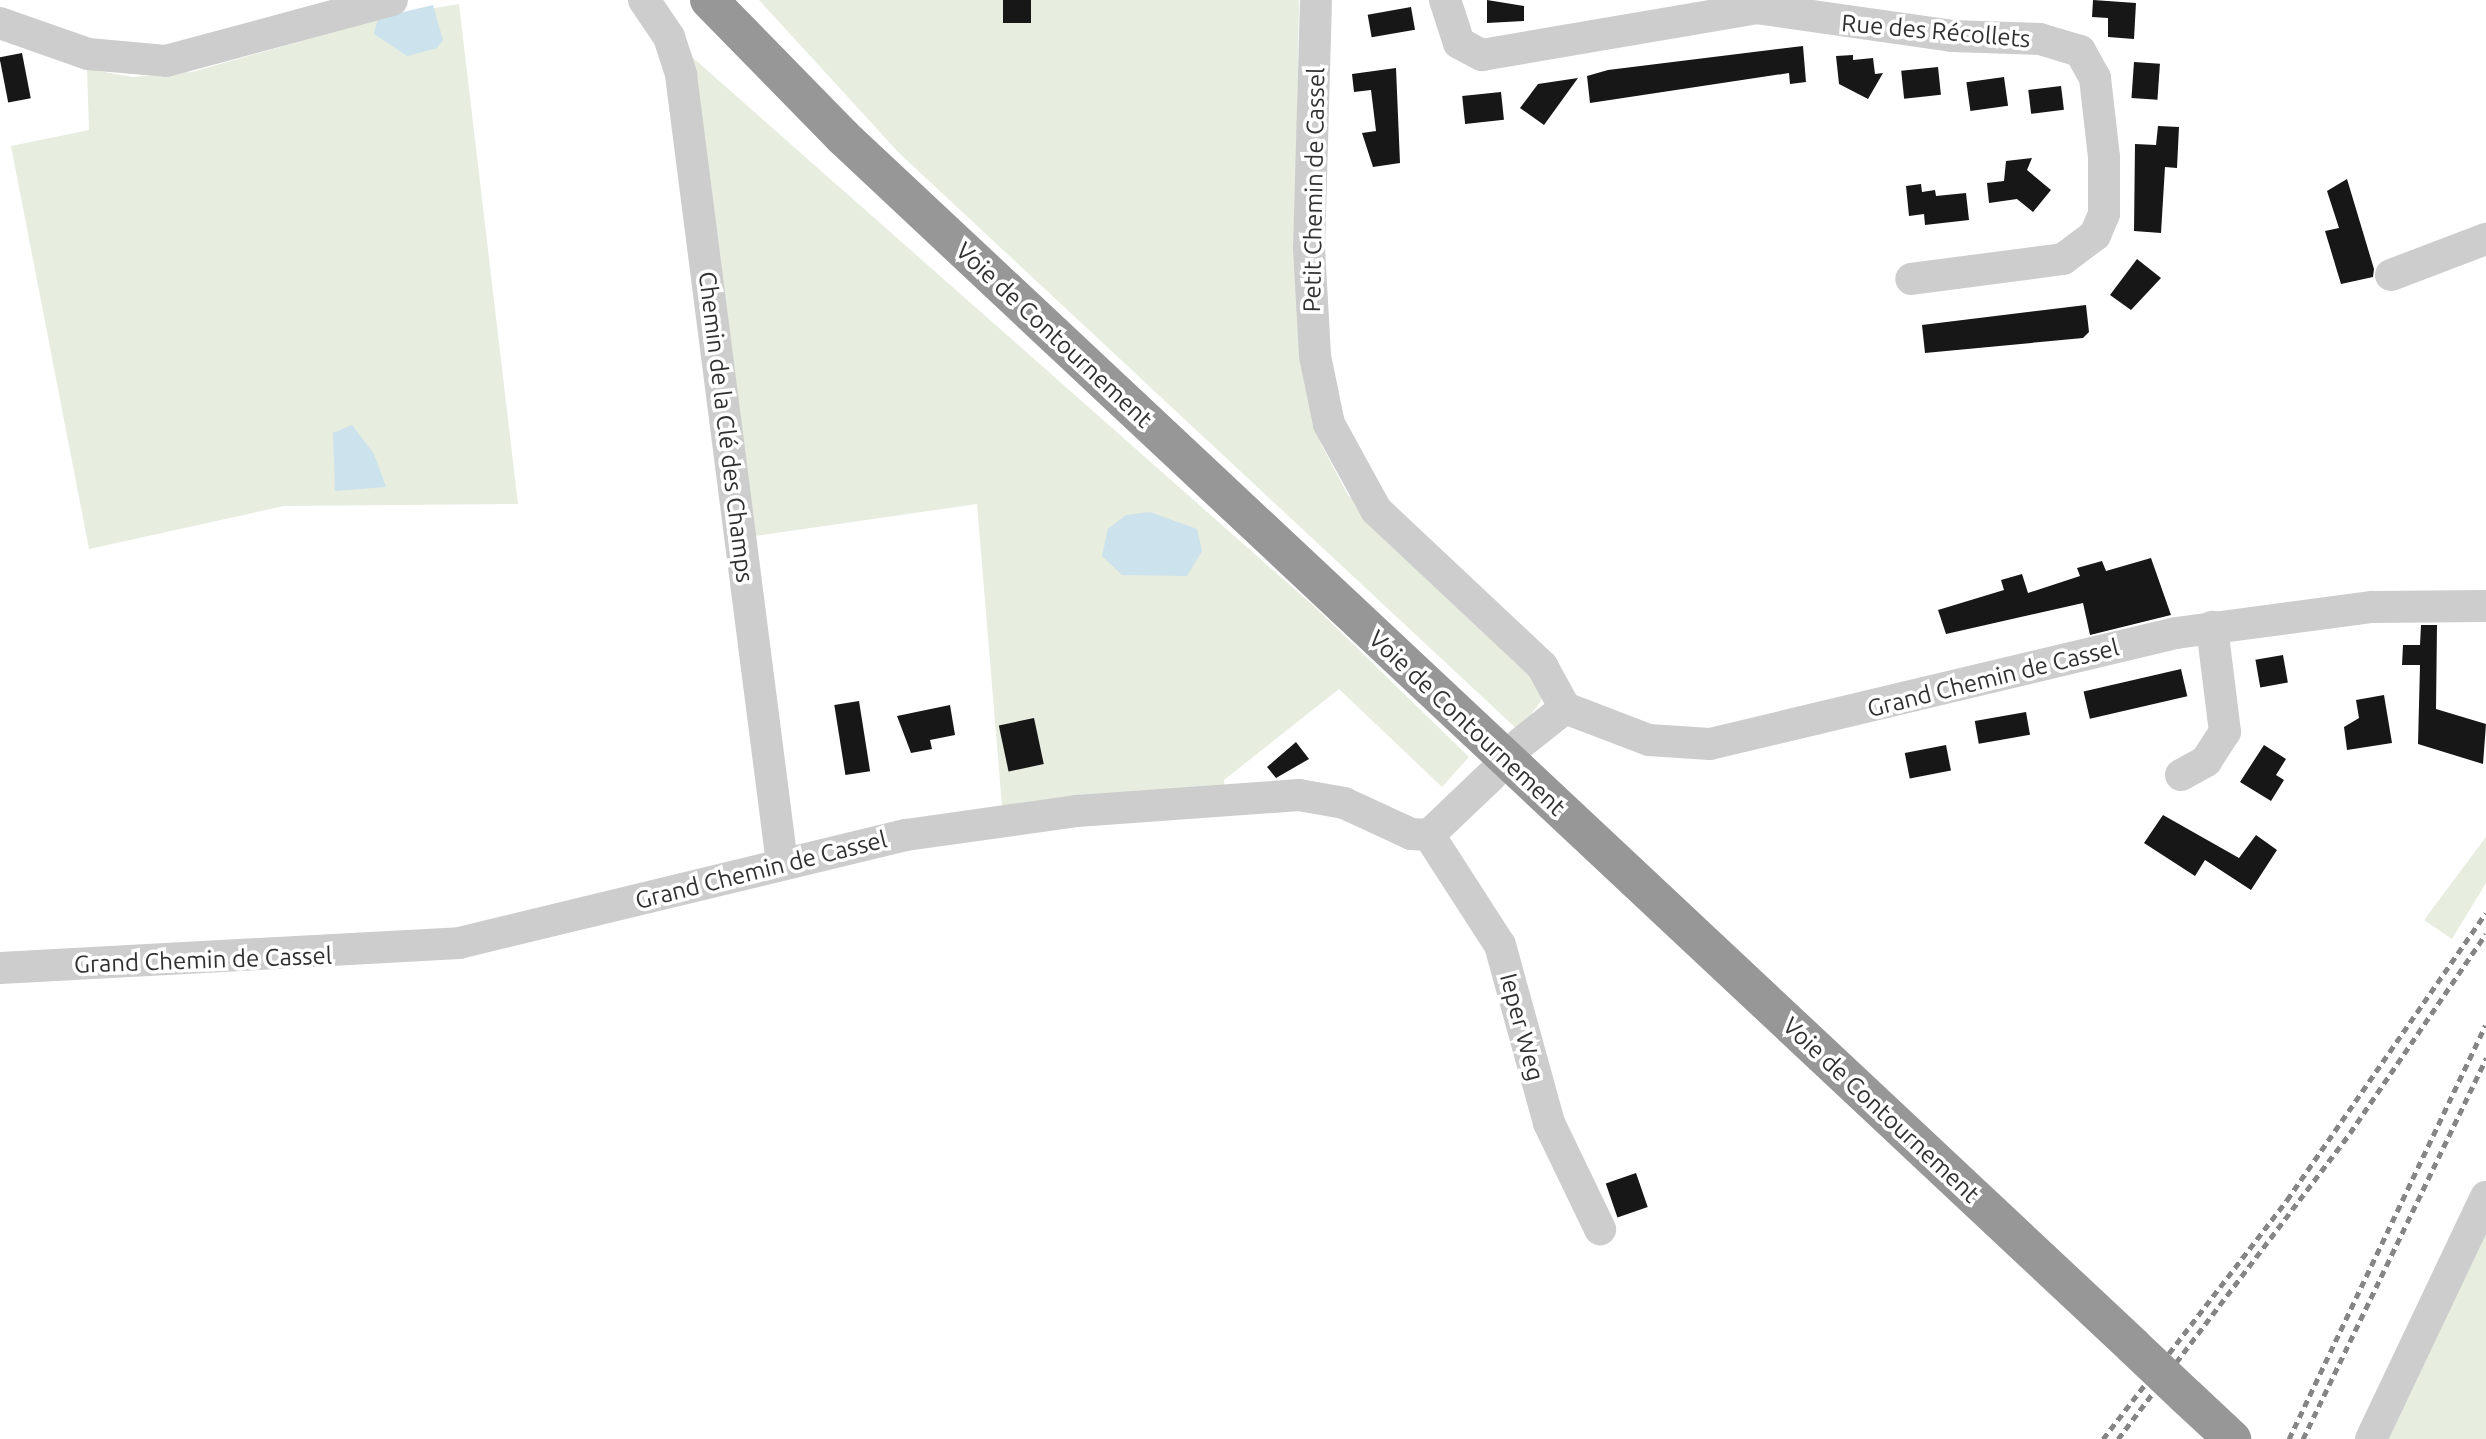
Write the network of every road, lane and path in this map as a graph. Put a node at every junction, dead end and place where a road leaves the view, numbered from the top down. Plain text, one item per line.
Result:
1 (392, 0) edge
2 (644, 0) edge
3 (709, 0) edge
4 (1317, 0) edge
5 (1446, 0) edge
6 (0, 23) edge
7 (2486, 239) edge
8 (2391, 275) dead end
9 (1911, 279) dead end
10 (2486, 606) edge
11 (2212, 627) junction
12 (1565, 708) junction
13 (1521, 743) dead end
14 (2180, 775) dead end
15 (1491, 776) dead end
16 (1429, 835) junction
17 (782, 863) junction
18 (0, 968) edge
19 (2486, 1197) edge
20 (1600, 1229) dead end
21 (2232, 1439) edge
22 (2371, 1439) edge

1 - 6 street
2 - 17 street, Chemin de la Clé des Champs
3 - 21 highway, Voie de Contournement, bridge
4 - 12 street, Petit Chemin de Cassel
5 - 9 street, Rue des Récollets
7 - 8 street
10 - 11 street, Grand Chemin de Cassel
11 - 12 street, Grand Chemin de Cassel
11 - 14 street
12 - 13 street
15 - 16 street
16 - 17 street, Grand Chemin de Cassel
16 - 20 street, Ieper Weg
17 - 18 street, Grand Chemin de Cassel
19 - 22 street

